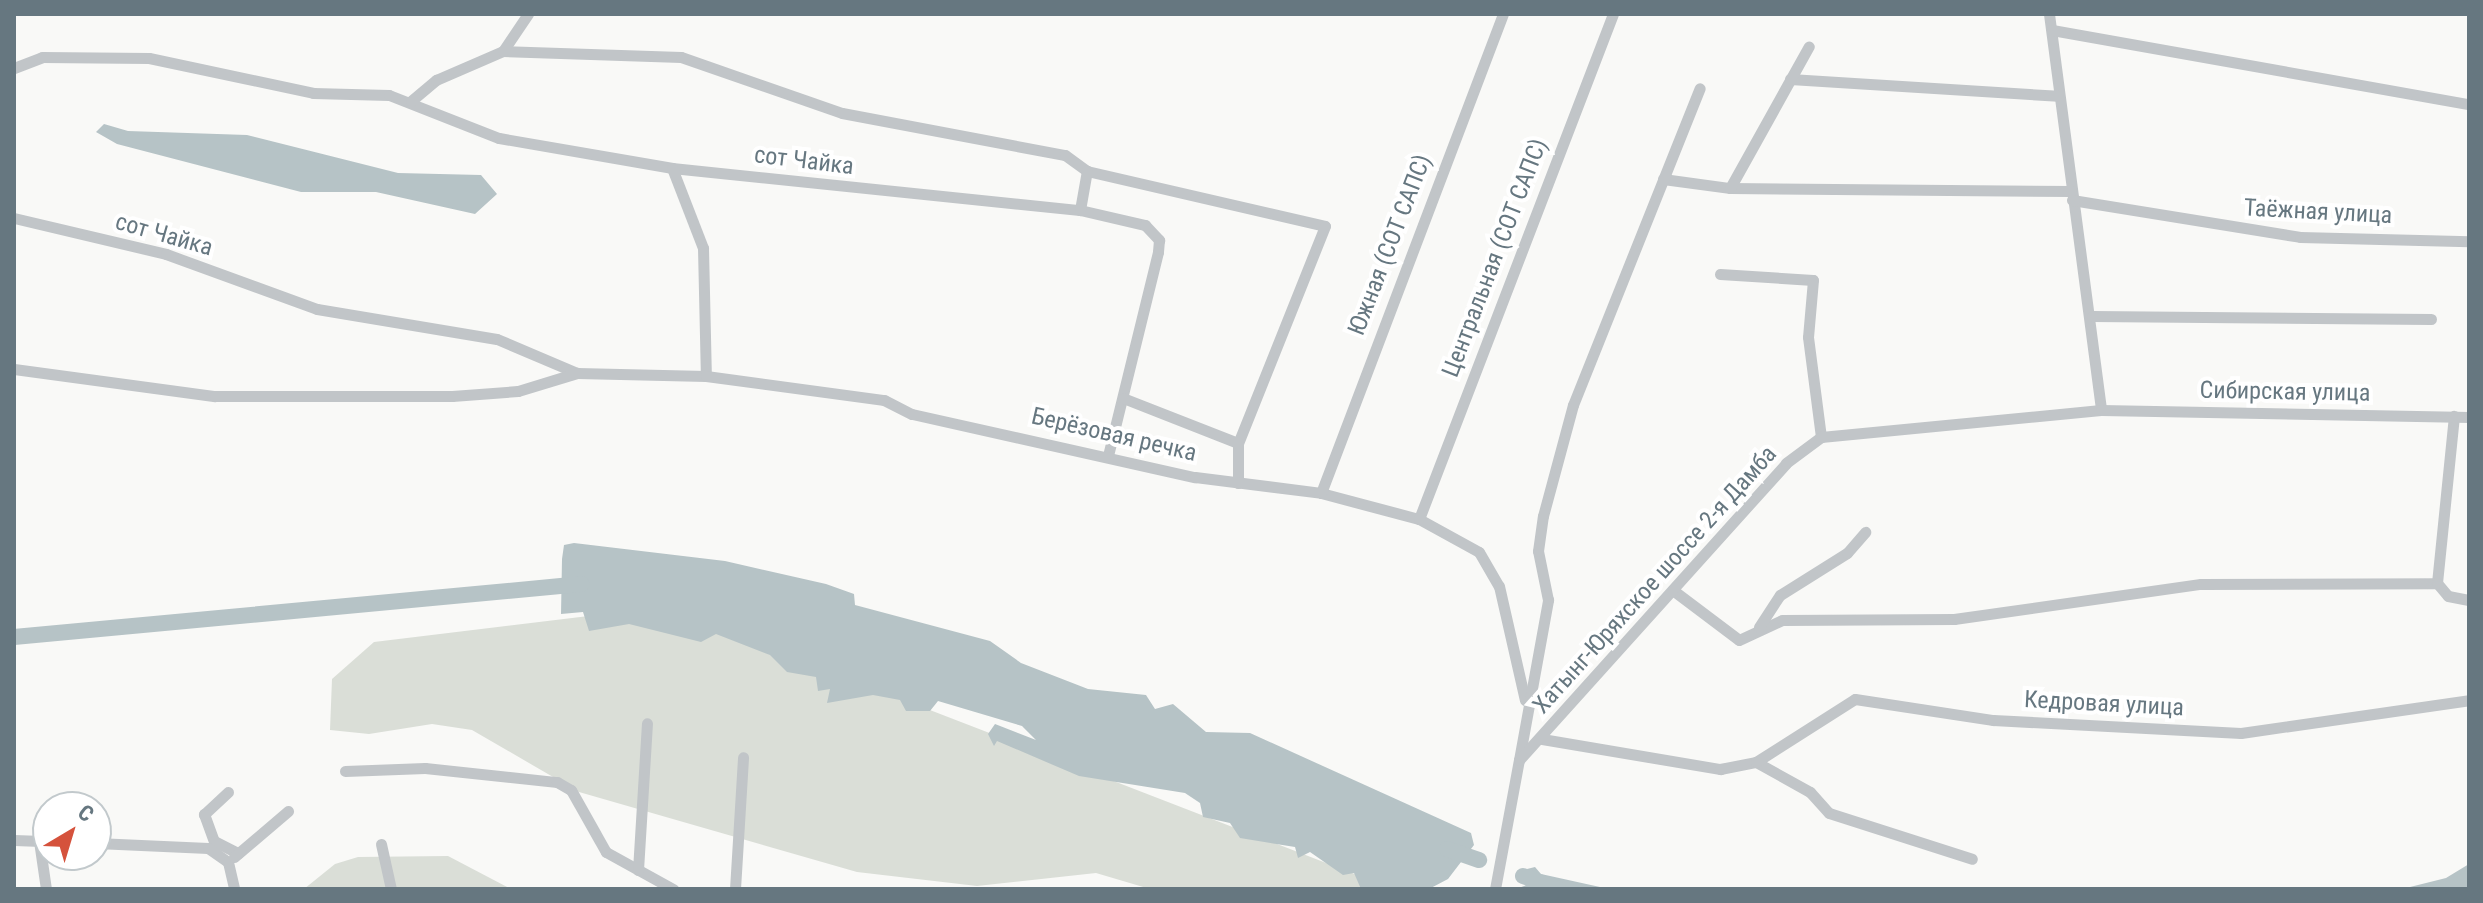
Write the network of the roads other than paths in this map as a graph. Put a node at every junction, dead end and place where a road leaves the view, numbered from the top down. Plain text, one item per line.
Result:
1 (528, 14) edge
2 (1503, 14) edge
3 (1613, 14) edge
4 (2049, 14) edge
5 (2052, 30) junction
6 (1809, 46) dead end
7 (503, 51) junction
8 (14, 68) edge
9 (1790, 79) junction
10 (1700, 88) dead end
11 (2057, 96) junction
12 (411, 101) junction
13 (2469, 104) edge
14 (672, 168) junction
15 (1087, 171) junction
16 (1663, 179) junction
17 (1730, 188) junction
18 (2072, 195) junction
19 (1080, 210) junction
20 (14, 218) edge
21 (2469, 241) edge
22 (1720, 274) dead end
23 (2092, 316) junction
24 (2431, 319) dead end
25 (14, 369) edge
26 (577, 373) junction
27 (706, 376) junction
28 (1123, 398) junction
29 (2101, 410) junction
30 (2454, 416) junction
31 (2469, 417) edge
32 (1821, 437) junction
33 (1238, 443) junction
34 (1108, 455) junction
35 (1238, 483) junction
36 (1321, 493) junction
37 (1419, 519) junction
38 (1865, 532) dead end
39 (2437, 583) junction
40 (1674, 591) junction
41 (2469, 600) edge
42 (1759, 627) junction
43 (1525, 700) junction
44 (2469, 700) edge
45 (647, 723) dead end
46 (1542, 739) junction
47 (743, 757) dead end
48 (1519, 760) junction
49 (1756, 762) junction
50 (345, 771) dead end
51 (228, 792) dead end
52 (288, 811) dead end
53 (112, 844) edge
54 (381, 844) dead end
55 (238, 853) junction
56 (1972, 859) dead end
57 (228, 862) junction
58 (638, 870) junction
59 (234, 889) edge
60 (391, 889) edge
61 (673, 889) edge
62 (735, 889) edge
63 (1495, 889) edge

1 - 7 street
2 - 36 street, Южная (СОТ САПС)
3 - 37 street, Центральная (СОТ САПС)
4 - 5 street
5 - 11 street
5 - 13 street
6 - 9 street
7 - 12 street
7 - 15 street
8 - 12 street, сот Чайка
9 - 11 street
9 - 17 street
10 - 16 street
11 - 18 street
12 - 14 street, сот Чайка
14 - 19 street, сот Чайка
14 - 27 street
15 - 19 street
15 - 33 street
16 - 17 street, Таёжная улица
16 - 43 street
17 - 18 street, Таёжная улица
18 - 21 street, Таёжная улица
18 - 23 street
19 - 28 street, сот Чайка
20 - 26 street, сот Чайка
22 - 32 street
23 - 24 street
23 - 29 street
25 - 26 street
26 - 27 street, Берёзовая речка
27 - 34 street, Берёзовая речка
28 - 33 street
28 - 34 street
29 - 30 street, Сибирская улица
29 - 32 street
30 - 31 street, Сибирская улица
30 - 39 street
32 - 40 street, Хатынг-Юряхское шоссе 2-я Дамба
33 - 35 street
34 - 35 street, Берёзовая речка
35 - 36 street, Берёзовая речка
36 - 37 street, Берёзовая речка
37 - 43 street, Берёзовая речка
38 - 42 street
39 - 41 street
39 - 42 street
40 - 42 street
40 - 46 street, Хатынг-Юряхское шоссе 2-я Дамба
43 - 48 street
44 - 49 street, Кедровая улица
45 - 58 street
46 - 48 street, Хатынг-Юряхское шоссе 2-я Дамба
46 - 49 street
47 - 62 street
48 - 63 street
49 - 56 street
50 - 58 street
51 - 55 street
52 - 55 street
53 - 57 street
54 - 60 street
55 - 57 street
57 - 59 street
58 - 61 street

